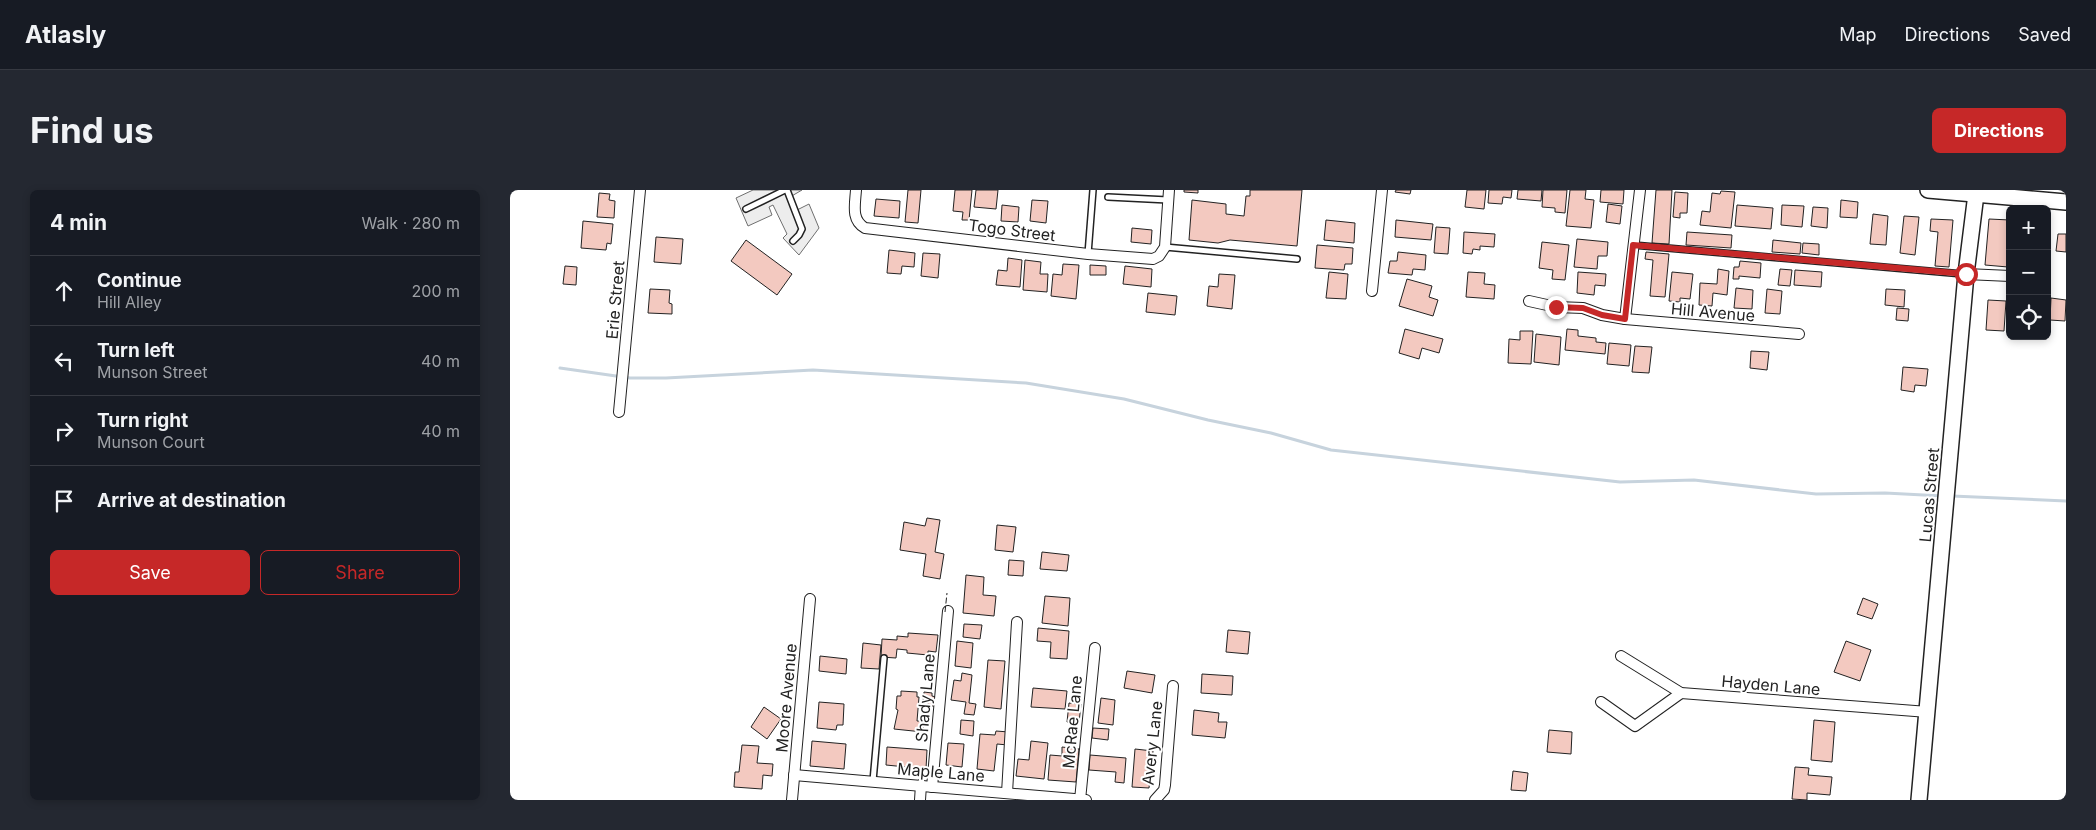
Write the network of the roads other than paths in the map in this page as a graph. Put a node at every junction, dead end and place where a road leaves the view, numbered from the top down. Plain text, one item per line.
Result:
1 (640, 190) edge
2 (786, 190) edge
3 (856, 190) edge
4 (1093, 190) edge
5 (1382, 190) edge
6 (1640, 190) edge
7 (1928, 190) edge
8 (1976, 194) junction
9 (1168, 195) edge
10 (1108, 197) dead end
11 (2066, 202) edge
12 (2029, 204) edge
13 (746, 208) dead end
14 (792, 242) dead end
15 (1633, 245) junction
16 (1163, 250) junction
17 (1088, 254) junction
18 (1297, 259) dead end
19 (1966, 274) junction
20 (2006, 276) edge
21 (1372, 291) dead end
22 (1529, 301) dead end
23 (1625, 319) junction
24 (1799, 334) dead end
25 (618, 412) dead end
26 (810, 600) dead end
27 (948, 611) dead end
28 (1017, 622) dead end
29 (1095, 648) dead end
30 (1621, 656) dead end
31 (884, 658) dead end
32 (1173, 686) dead end
33 (1681, 693) junction
34 (1601, 702) dead end
35 (1928, 712) junction
36 (794, 775) junction
37 (873, 781) junction
38 (921, 785) junction
39 (932, 787) junction
40 (1007, 793) junction
41 (1068, 799) edge
42 (792, 800) edge
43 (920, 800) edge
44 (1080, 800) edge
45 (1086, 800) edge
46 (1155, 800) edge
47 (1919, 800) edge

1 - 25 street, Erie Street
2 - 13 lane
2 - 14 lane
3 - 17 street, Togo Street
4 - 17 lane
5 - 21 street
6 - 15 street
7 - 8 street
8 - 12 street
8 - 19 street, Lucas Street
9 - 10 lane
9 - 16 street
11 - 12 street
15 - 19 lane
15 - 23 street
16 - 17 street, Togo Street
16 - 18 lane
19 - 20 street
19 - 35 street, Lucas Street
22 - 23 street, Hill Avenue
23 - 24 street, Hill Avenue
26 - 36 street, Moore Avenue
27 - 39 street, Shady Lane
28 - 40 street
29 - 44 street, McRae Lane
30 - 33 street, Hayden Lane
31 - 37 lane
32 - 46 street, Avery Lane
33 - 34 street
33 - 35 street, Hayden Lane
35 - 47 street, Lucas Street
36 - 37 street, Maple Lane
36 - 42 street, Moore Avenue
37 - 38 street, Maple Lane
38 - 39 street, Maple Lane
38 - 43 street
39 - 40 street, Maple Lane
40 - 41 street, Maple Lane
41 - 44 street, Maple Lane
44 - 45 street, Maple Lane

